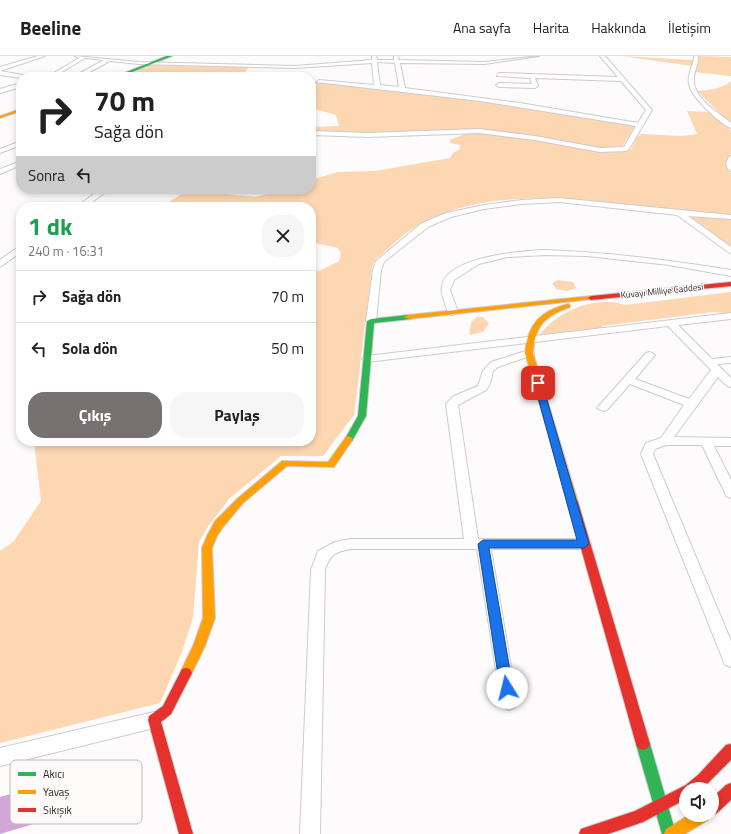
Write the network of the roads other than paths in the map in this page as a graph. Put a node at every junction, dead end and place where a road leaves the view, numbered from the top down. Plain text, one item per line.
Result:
1 (41, 56) edge
2 (77, 56) edge
3 (170, 56) edge
4 (537, 56) edge
5 (602, 56) edge
6 (696, 56) edge
7 (84, 57) edge
8 (374, 59) edge
9 (397, 59) edge
10 (108, 60) junction
11 (252, 61) dead end
12 (492, 62) junction
13 (150, 64) junction
14 (248, 66) junction
15 (0, 69) edge
16 (58, 72) edge
17 (85, 72) edge
18 (129, 72) edge
19 (0, 73) edge
20 (499, 75) junction
21 (16, 76) edge
22 (532, 76) junction
23 (621, 79) junction
24 (319, 82) dead end
25 (499, 85) junction
26 (16, 86) edge
27 (377, 86) junction
28 (402, 88) junction
29 (0, 91) edge
30 (500, 100) junction
31 (16, 112) edge
32 (0, 117) edge
33 (640, 125) junction
34 (731, 126) edge
35 (316, 133) edge
36 (16, 148) edge
37 (8, 155) edge
38 (731, 158) edge
39 (16, 165) edge
40 (731, 170) edge
41 (0, 172) edge
42 (99, 194) edge
43 (87, 202) edge
44 (679, 213) junction
45 (731, 217) edge
46 (16, 251) edge
47 (731, 251) edge
48 (2, 260) edge
49 (731, 273) edge
50 (731, 284) edge
51 (592, 298) junction
52 (453, 312) junction
53 (731, 316) edge
54 (371, 321) junction
55 (670, 324) junction
56 (529, 347) junction
57 (650, 355) dead end
58 (367, 359) junction
59 (731, 360) edge
60 (714, 366) junction
61 (628, 380) junction
62 (731, 384) edge
63 (691, 404) junction
64 (603, 408) dead end
65 (666, 441) junction
66 (731, 442) edge
67 (707, 443) junction
68 (731, 493) edge
69 (477, 544) junction
70 (584, 544) junction
71 (731, 660) edge
72 (509, 702) dead end
73 (154, 720) junction
74 (731, 750) edge
75 (0, 757) edge
76 (700, 782) edge
77 (731, 790) edge
78 (679, 796) edge
79 (719, 801) edge
80 (660, 808) junction
81 (691, 822) edge
82 (186, 834) edge
83 (310, 834) edge
84 (586, 834) edge
85 (670, 834) edge

1 - 15 street
2 - 7 street
3 - 13 street
4 - 12 street
5 - 23 street
6 - 34 street
7 - 10 street
7 - 16 street
8 - 9 street
8 - 14 street
8 - 27 street
9 - 12 street
9 - 28 street
10 - 13 street
10 - 17 street
11 - 14 street
12 - 20 street
13 - 14 street
13 - 18 street
19 - 21 street
20 - 22 street
20 - 25 street
22 - 23 street
22 - 25 street
23 - 33 street
24 - 27 street
25 - 30 street
26 - 29 street
27 - 28 street
28 - 30 street
30 - 33 street
31 - 32 street
33 - 35 street
36 - 37 street
38 - 40 street
39 - 41 street
42 - 43 street
44 - 45 street
44 - 47 street
44 - 54 street
46 - 48 street
49 - 52 street
50 - 51 street, Kuvayı Milliye Caddesi
51 - 52 street
51 - 56 street
52 - 54 street
53 - 55 street
54 - 58 street
55 - 56 street
55 - 60 street
56 - 58 street
56 - 69 street
56 - 70 street
57 - 61 street
58 - 73 street
59 - 60 street
60 - 62 street
60 - 63 street
61 - 63 street
61 - 64 street
63 - 65 street
65 - 67 street
65 - 71 street
66 - 67 street
67 - 68 street
69 - 70 street
69 - 72 street
69 - 83 street
70 - 80 street
73 - 75 street
73 - 82 street
74 - 76 street
77 - 79 street
78 - 80 street
80 - 84 street
80 - 85 street
81 - 85 street

